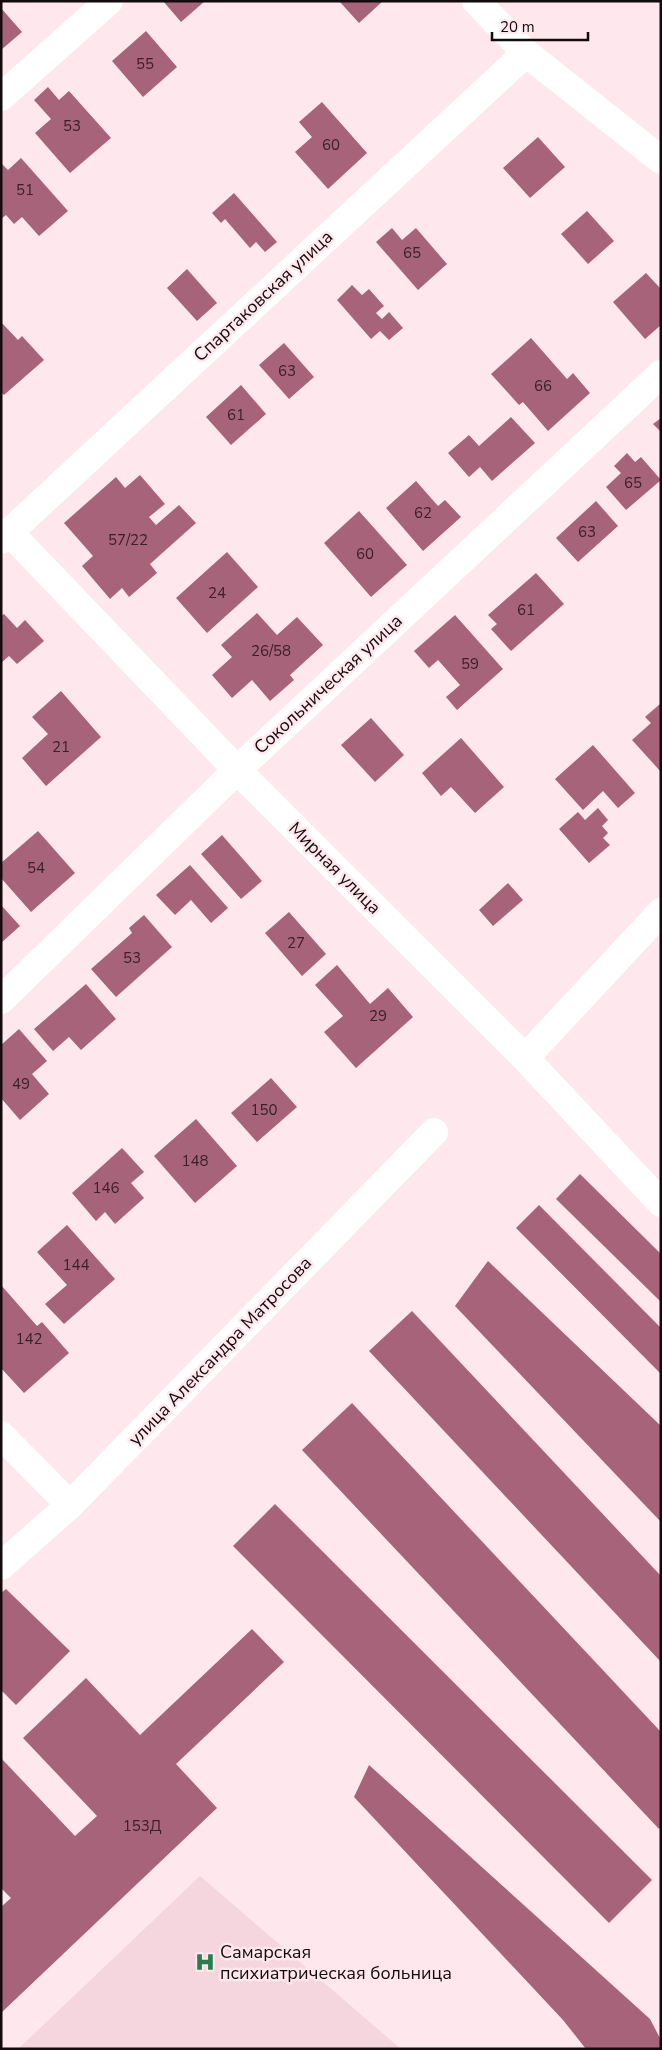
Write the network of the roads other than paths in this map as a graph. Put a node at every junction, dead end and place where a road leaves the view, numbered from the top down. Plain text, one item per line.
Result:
1 (109, 1) edge
2 (476, 1) edge
3 (526, 53) junction
4 (1, 96) edge
5 (661, 160) edge
6 (661, 374) edge
7 (5, 536) edge
8 (237, 770) junction
9 (661, 912) edge
10 (1, 1000) edge
11 (526, 1058) junction
12 (434, 1132) dead end
13 (661, 1203) edge
14 (1, 1435) edge
15 (70, 1506) junction
16 (1, 1566) edge

1 - 4 street
2 - 3 street
3 - 5 street
3 - 7 street, Спартаковская улица
6 - 8 street, Сокольническая улица
7 - 8 street, Мирная улица
8 - 10 street, Сокольническая улица
8 - 11 street, Мирная улица
9 - 11 street
11 - 13 street, Мирная улица
12 - 15 street, улица Александра Матросова
14 - 15 street
15 - 16 street, улица Александра Матросова

